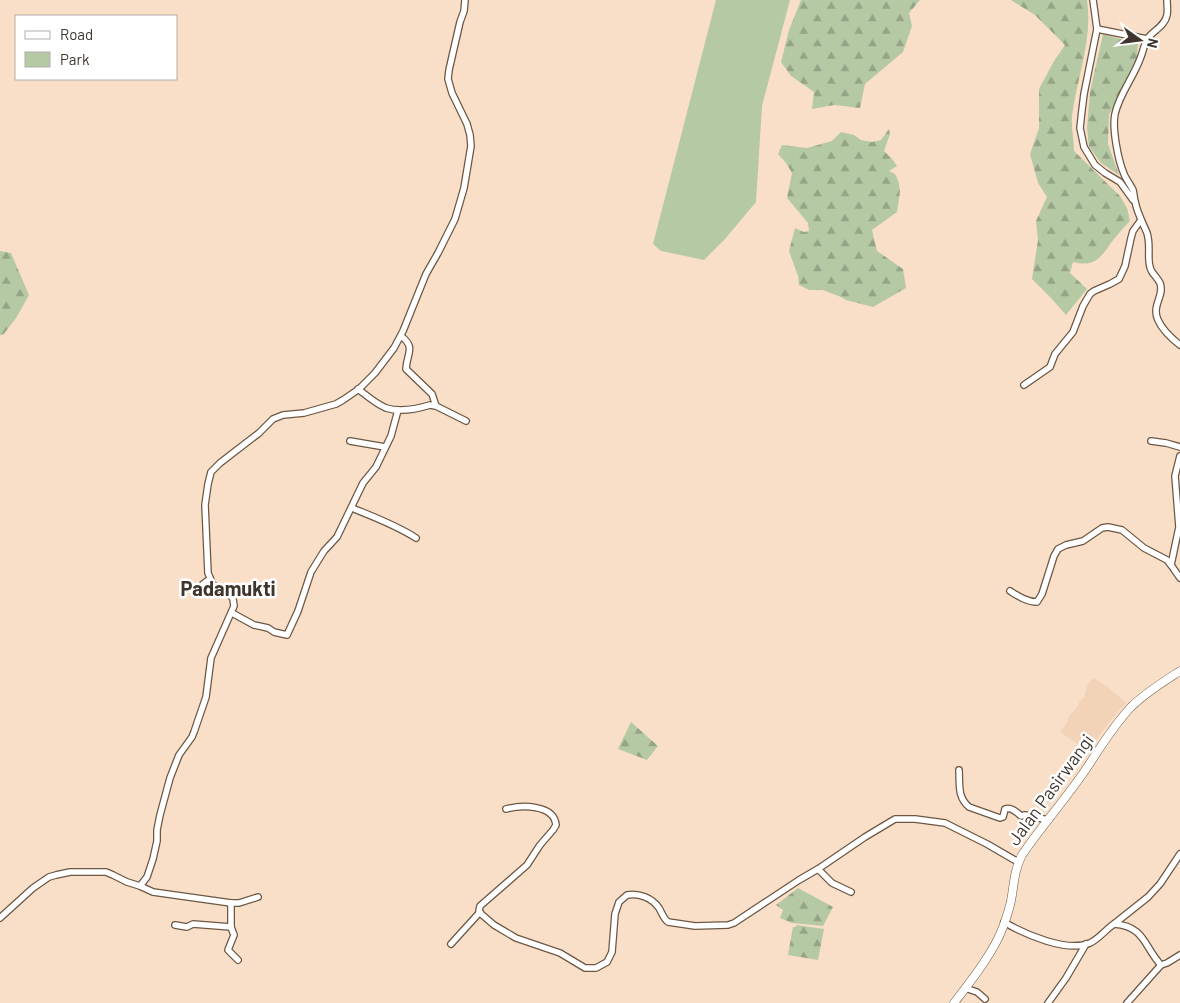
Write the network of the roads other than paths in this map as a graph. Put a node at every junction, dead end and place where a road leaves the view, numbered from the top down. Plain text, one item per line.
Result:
1 (465, 0) edge
2 (1093, 0) edge
3 (1166, 0) edge
4 (1097, 29) junction
5 (1147, 39) junction
6 (1135, 201) junction
7 (1141, 220) junction
8 (401, 336) junction
9 (1180, 345) edge
10 (1024, 385) dead end
11 (358, 389) junction
12 (436, 406) junction
13 (398, 410) junction
14 (466, 421) dead end
15 (350, 441) dead end
16 (1151, 441) dead end
17 (385, 447) junction
18 (1180, 448) edge
19 (1180, 456) edge
20 (352, 508) junction
21 (416, 538) dead end
22 (1171, 565) junction
23 (1180, 578) edge
24 (210, 579) junction
25 (1010, 591) dead end
26 (198, 592) dead end
27 (232, 613) junction
28 (1180, 671) edge
29 (959, 770) dead end
30 (506, 809) dead end
31 (1048, 820) junction
32 (1180, 854) edge
33 (1018, 862) junction
34 (818, 870) junction
35 (140, 886) junction
36 (851, 892) dead end
37 (258, 897) dead end
38 (231, 903) junction
39 (480, 912) junction
40 (0, 918) edge
41 (1004, 922) junction
42 (1114, 924) junction
43 (175, 925) dead end
44 (231, 927) junction
45 (451, 944) dead end
46 (1086, 944) junction
47 (1180, 955) edge
48 (238, 960) dead end
49 (1162, 965) junction
50 (965, 988) junction
51 (984, 999) dead end
52 (954, 1003) edge
53 (1048, 1003) edge
54 (1127, 1003) edge

1 - 8 street
2 - 4 street
3 - 5 street
4 - 5 street
4 - 6 street
5 - 6 street
6 - 7 street
7 - 9 street
7 - 10 street
8 - 11 street
8 - 12 street
11 - 13 street
11 - 24 street
12 - 13 street
12 - 14 street
13 - 17 street
15 - 17 street
16 - 18 street
17 - 20 street
19 - 22 street
20 - 21 street
20 - 27 street
22 - 23 street
22 - 25 street
24 - 26 street
24 - 27 street
27 - 35 street
28 - 31 street, Jalan Pasirwangi
29 - 31 street
30 - 39 street
31 - 33 street, Jalan Pasirwangi
32 - 42 street
33 - 34 street
33 - 41 street, Jalan Pasirwangi
34 - 36 street
34 - 39 street
35 - 38 street
35 - 40 street
37 - 38 street
38 - 44 street
39 - 45 street
41 - 46 street
41 - 50 street, Jalan Pasirwangi
42 - 46 street
42 - 49 street
43 - 44 street
44 - 48 street
46 - 53 street
47 - 49 street
49 - 54 street
50 - 51 street
50 - 52 street, Jalan Pasirwangi

